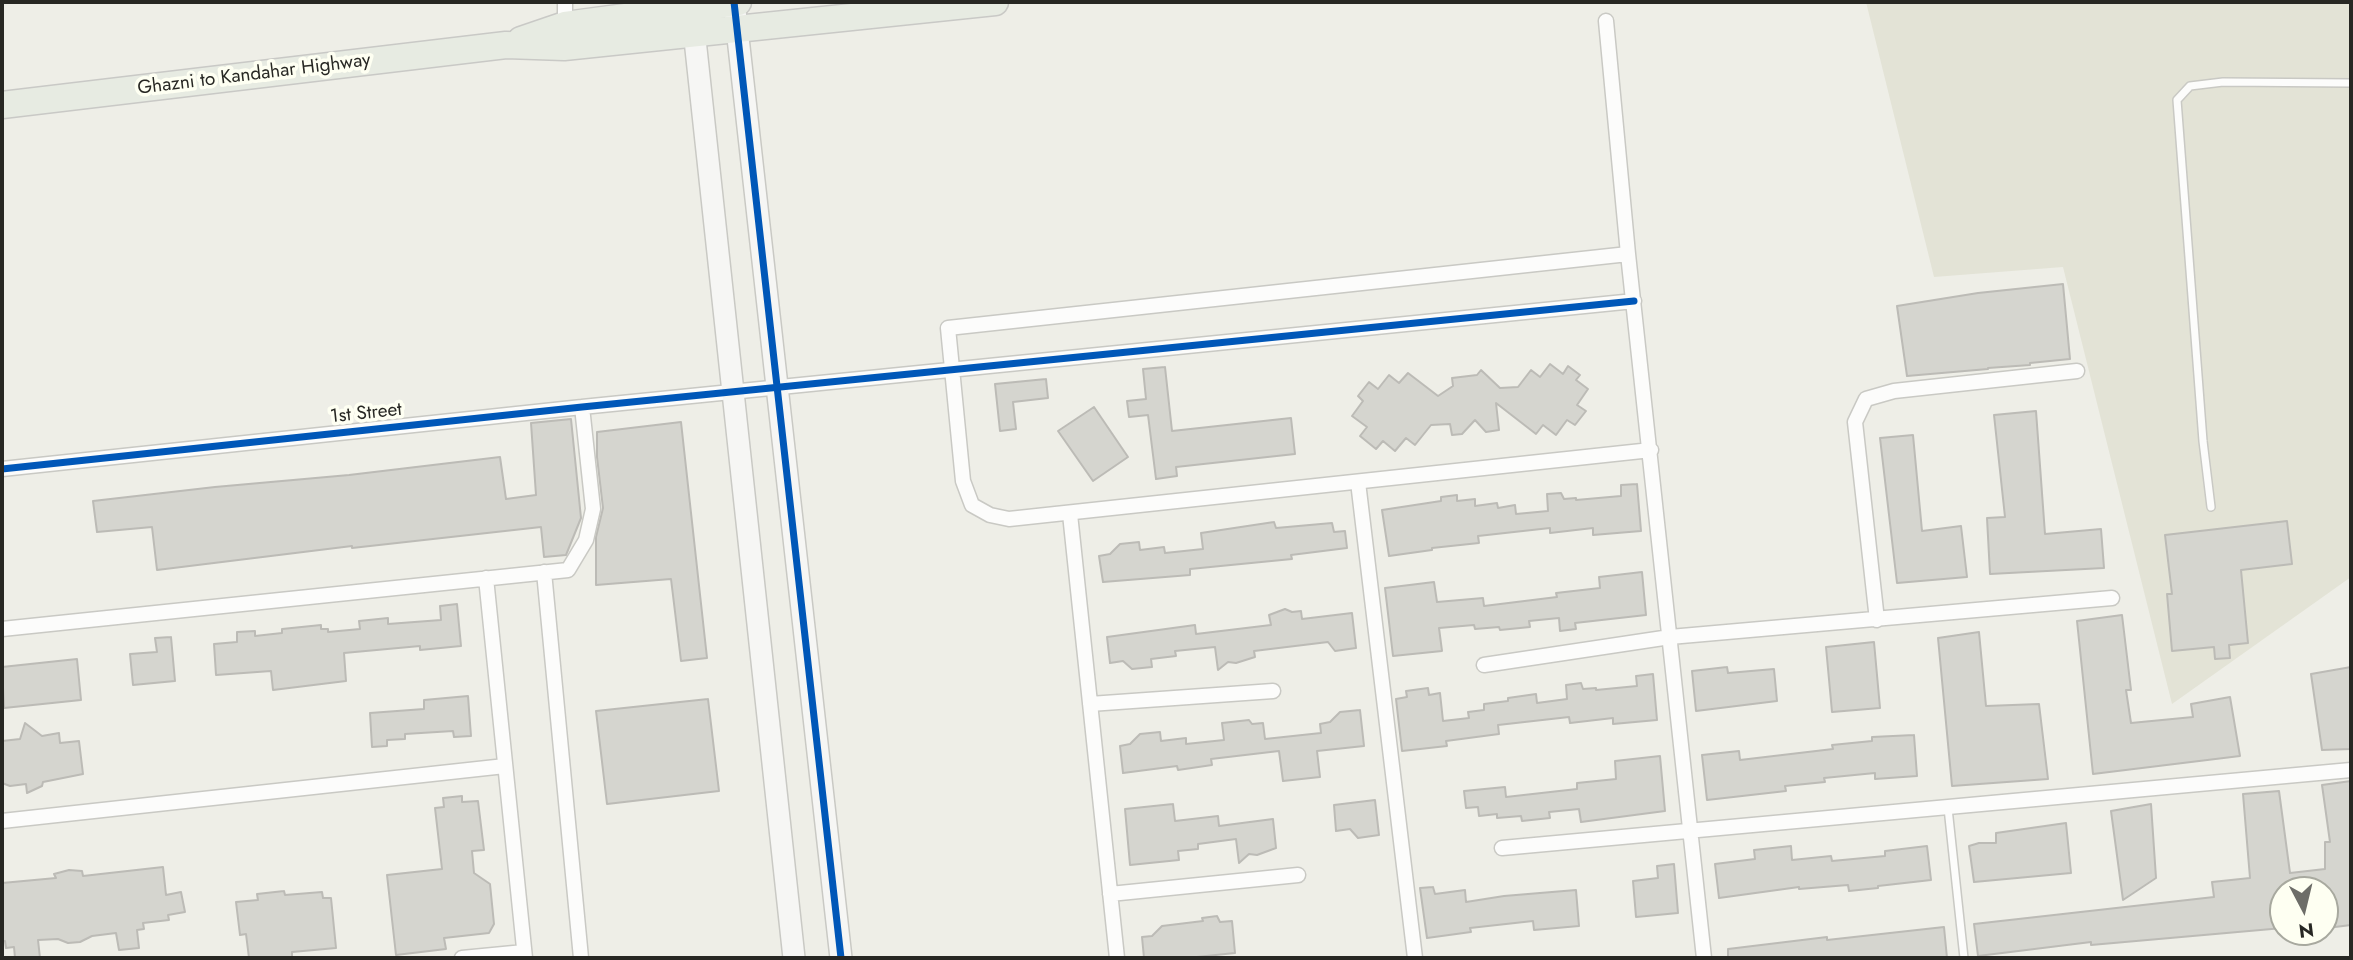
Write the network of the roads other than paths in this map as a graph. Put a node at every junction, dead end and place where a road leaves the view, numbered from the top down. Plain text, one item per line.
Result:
1 (736, 2) edge
2 (995, 2) edge
3 (692, 21) junction
4 (1606, 21) dead end
5 (565, 25) edge
6 (738, 29) junction
7 (2351, 83) edge
8 (2, 105) edge
9 (1628, 254) junction
10 (1634, 301) junction
11 (2077, 371) dead end
12 (952, 372) junction
13 (779, 388) junction
14 (734, 393) junction
15 (582, 407) junction
16 (1651, 450) junction
17 (2, 469) edge
18 (1358, 482) junction
19 (2211, 508) dead end
20 (1070, 514) junction
21 (544, 572) junction
22 (486, 578) junction
23 (2112, 598) dead end
24 (1877, 620) junction
25 (2, 629) edge
26 (1670, 637) junction
27 (1484, 665) dead end
28 (1273, 691) dead end
29 (1090, 704) junction
30 (505, 766) junction
31 (2351, 770) edge
32 (1948, 808) junction
33 (2, 821) edge
34 (1690, 830) junction
35 (1502, 848) dead end
36 (1298, 875) dead end
37 (1110, 894) junction
38 (524, 955) edge
39 (462, 958) edge
40 (581, 958) edge
41 (794, 958) edge
42 (841, 958) edge
43 (1117, 958) edge
44 (1415, 958) edge
45 (1704, 958) edge
46 (1964, 958) edge

1 - 3 highway, Ghazni to Kandahar Highway
1 - 6 street
2 - 6 highway, Ghazni to Kandahar Highway
3 - 5 highway, Ghazni to Kandahar Highway
3 - 6 highway, Ghazni to Kandahar Highway
3 - 14 street
4 - 9 street
5 - 8 highway, Ghazni to Kandahar Highway
6 - 13 street
7 - 19 lane
9 - 10 street
9 - 12 street
10 - 12 street, 1st Street
10 - 16 street
11 - 24 street
12 - 13 street, 1st Street
12 - 20 street
13 - 14 street, 1st Street
13 - 42 street
14 - 15 street, 1st Street
14 - 41 street
15 - 17 street, 1st Street
15 - 21 street
16 - 18 street
16 - 26 street
18 - 20 street
18 - 44 street
20 - 29 street
21 - 22 street
21 - 40 street
22 - 25 street
22 - 30 street
23 - 24 street
24 - 26 street
26 - 27 street
26 - 34 street
28 - 29 street
29 - 37 street
30 - 33 street
30 - 38 street
31 - 32 street
32 - 34 street
32 - 46 lane
34 - 35 street
34 - 45 street
36 - 37 street
37 - 43 street
38 - 39 street

